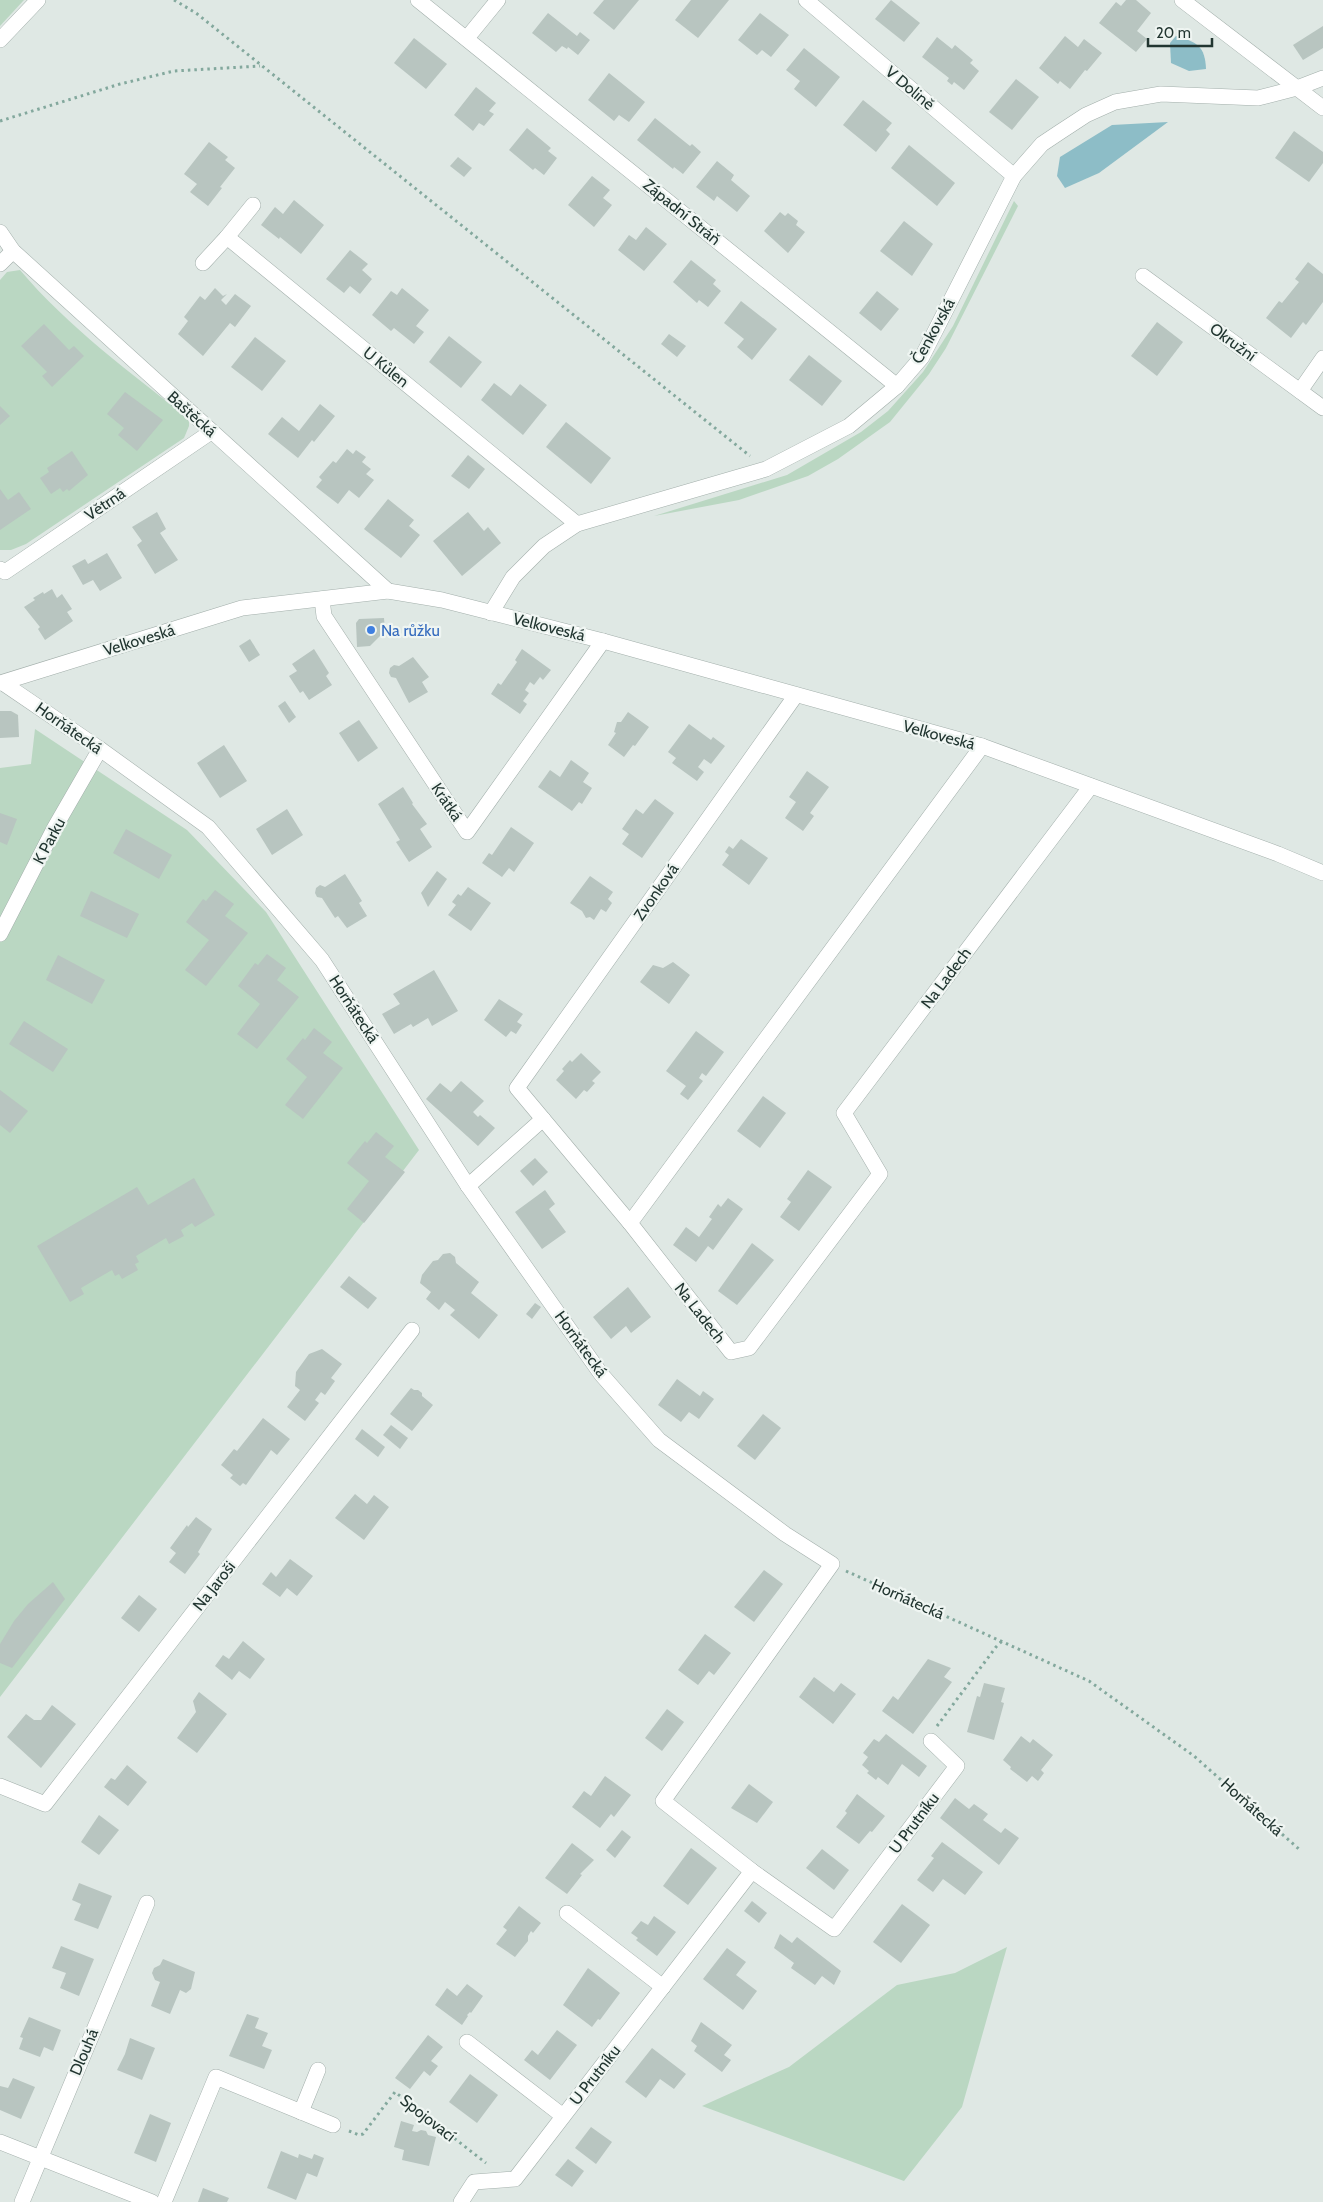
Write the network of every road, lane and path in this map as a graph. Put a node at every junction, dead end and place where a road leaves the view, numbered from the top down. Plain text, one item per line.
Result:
1 (38, 0) edge
2 (174, 0) edge
3 (418, 0) edge
4 (498, 0) edge
5 (806, 0) edge
6 (1182, 0) edge
7 (467, 38) junction
8 (0, 40) edge
9 (260, 66) junction
10 (1323, 78) edge
11 (1296, 88) junction
12 (1323, 108) edge
13 (0, 121) edge
14 (1014, 176) junction
15 (253, 205) dead end
16 (0, 232) edge
17 (227, 237) junction
18 (14, 250) junction
19 (203, 263) dead end
20 (0, 264) edge
21 (1144, 276) dead end
22 (1323, 358) edge
23 (897, 386) junction
24 (1300, 391) junction
25 (1323, 408) edge
26 (211, 432) junction
27 (766, 469) junction
28 (577, 524) junction
29 (0, 569) edge
30 (388, 591) junction
31 (322, 599) junction
32 (491, 613) junction
33 (603, 641) junction
34 (2, 683) edge
35 (796, 695) junction
36 (982, 746) junction
37 (100, 749) junction
38 (1091, 786) junction
39 (1323, 873) edge
40 (0, 934) edge
41 (543, 1119) junction
42 (468, 1186) junction
43 (630, 1223) junction
44 (412, 1330) dead end
45 (832, 1564) junction
46 (1002, 1641) junction
47 (931, 1741) joint
48 (0, 1786) edge
49 (1300, 1850) dead end
50 (752, 1871) junction
51 (147, 1903) dead end
52 (568, 1913) dead end
53 (663, 1987) junction
54 (467, 2042) dead end
55 (318, 2070) dead end
56 (301, 2112) junction
57 (564, 2116) junction
58 (333, 2124) joint
59 (0, 2142) edge
60 (39, 2159) junction
61 (508, 2180) junction
62 (22, 2202) edge
63 (152, 2202) edge
64 (164, 2202) edge
65 (461, 2202) edge

1 - 8 street
2 - 9 path
3 - 7 street, Západní Stráň
4 - 7 street
5 - 14 street, V Dolině
6 - 11 street
7 - 23 street, Západní Stráň
9 - 13 path
9 - 27 path
10 - 11 street, Čenkovská
11 - 12 street
11 - 14 street, Čenkovská
14 - 23 street, Čenkovská
15 - 17 street
16 - 18 street, Baštěcká
17 - 19 street
17 - 28 street, U Kůlen
18 - 20 street
18 - 26 street, Baštěcká
21 - 24 street, Okružní
22 - 24 street
23 - 27 street, Čenkovská
24 - 25 street, Okružní
26 - 29 street, Větrná
26 - 30 street, Baštěcká
27 - 28 street, Čenkovská
28 - 32 street, Čenkovská
30 - 31 street, Velkoveská
30 - 32 street, Velkoveská
31 - 33 street, Krátká
31 - 34 street, Velkoveská
32 - 33 street, Velkoveská
33 - 35 street, Velkoveská
34 - 37 street, Horňátecká
35 - 36 street, Velkoveská
35 - 41 street, Zvonková
36 - 38 street, Velkoveská
36 - 43 street
37 - 40 street, K Parku
37 - 42 street, Horňátecká
38 - 39 street, Velkoveská
38 - 43 street, Na Ladech
41 - 42 street
41 - 43 street
42 - 45 street, Horňátecká
44 - 48 street, Na Jaroši
45 - 46 path, Horňátecká
45 - 50 street, U Prutníku
46 - 47 path
46 - 49 path, Horňátecká
47 - 50 street, U Prutníku
50 - 53 street, U Prutníku
51 - 60 street, Dlouhá
52 - 53 street
53 - 57 street, U Prutníku
54 - 57 street, U Prutníku
55 - 56 street
56 - 58 street
56 - 64 street
57 - 61 street, U Prutníku
58 - 61 path, Spojovací
59 - 60 street
60 - 62 street, Dlouhá
60 - 63 street
61 - 65 street

